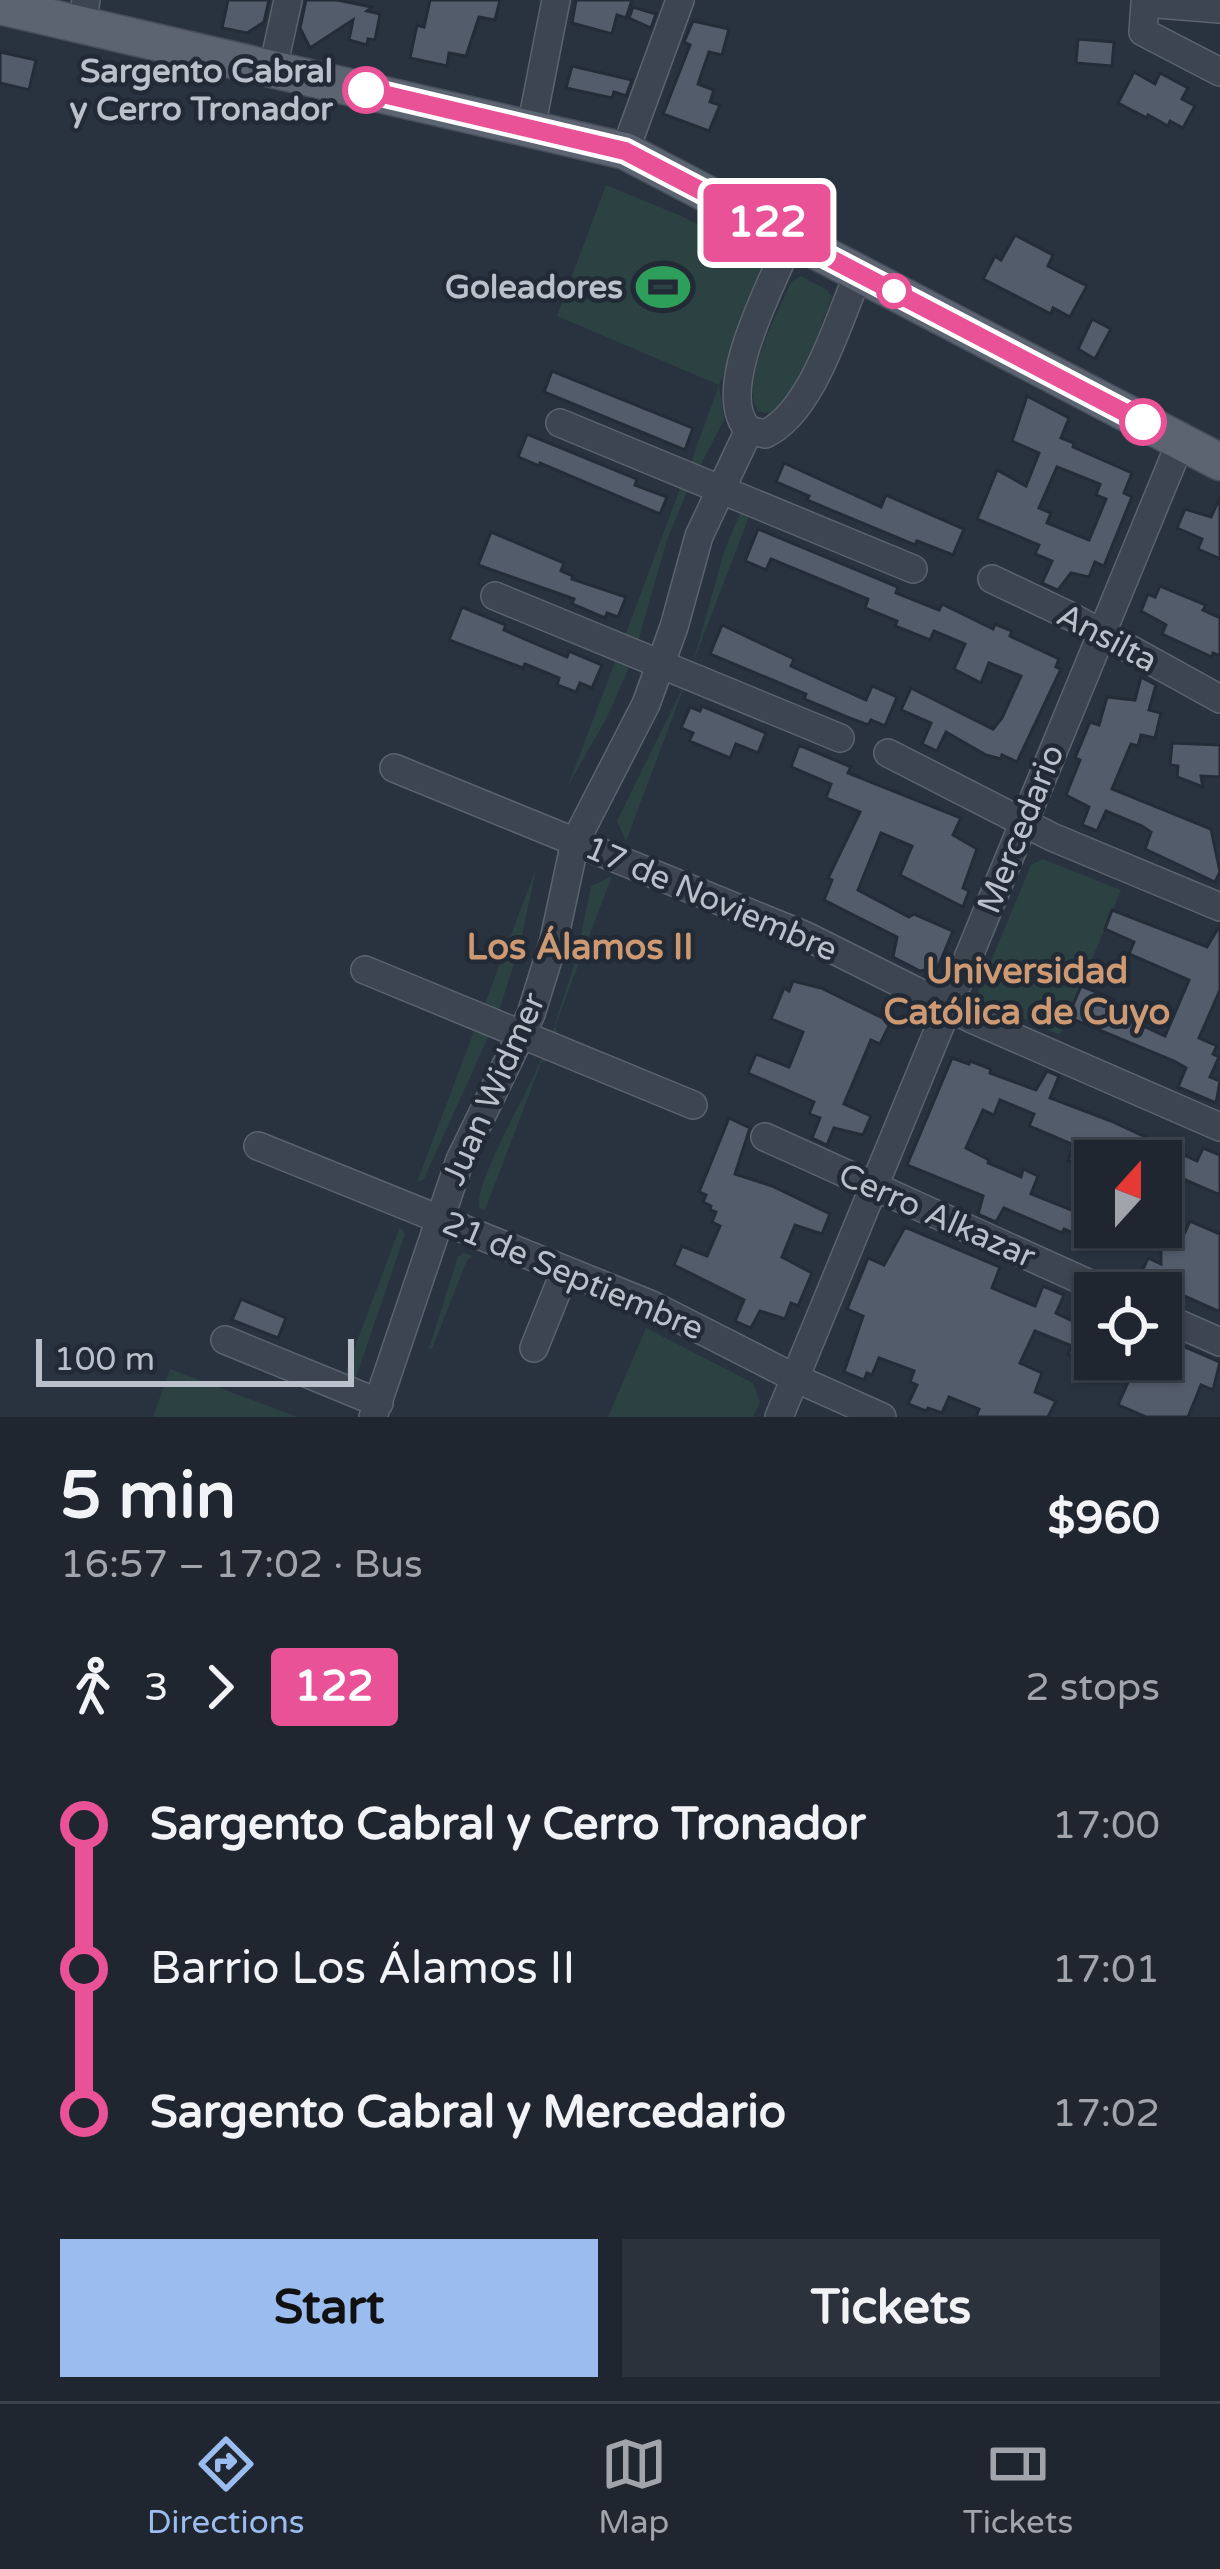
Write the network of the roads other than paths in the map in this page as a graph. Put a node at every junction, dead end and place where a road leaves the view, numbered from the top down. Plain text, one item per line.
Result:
1 (288, 0) edge
2 (556, 0) edge
3 (680, 0) edge
4 (1144, 3) edge
5 (0, 6) edge
6 (1220, 9) edge
7 (84, 12) edge
8 (273, 68) junction
9 (1220, 72) edge
10 (531, 128) junction
11 (625, 151) junction
12 (792, 236) junction
13 (859, 273) junction
14 (560, 423) dead end
15 (750, 424) junction
16 (1180, 441) junction
17 (1220, 462) edge
18 (720, 489) junction
19 (913, 569) dead end
20 (992, 579) dead end
21 (495, 596) dead end
22 (1101, 634) junction
23 (661, 664) junction
24 (1220, 699) edge
25 (840, 738) dead end
26 (888, 753) dead end
27 (394, 768) dead end
28 (1024, 821) junction
29 (575, 842) junction
30 (1220, 907) edge
31 (365, 970) dead end
32 (947, 1007) junction
33 (522, 1035) junction
34 (693, 1105) dead end
35 (1220, 1127) edge
36 (765, 1137) dead end
37 (259, 1146) dead end
38 (872, 1189) junction
39 (439, 1218) junction
40 (565, 1270) junction
41 (1074, 1277) edge
42 (1182, 1325) edge
43 (225, 1340) dead end
44 (1220, 1342) edge
45 (534, 1348) dead end
46 (795, 1378) junction
47 (376, 1410) edge
48 (778, 1417) edge
49 (882, 1417) edge

1 - 8 street
2 - 10 street
3 - 11 street
4 - 6 street
4 - 9 street
5 - 7 main road
7 - 8 main road
8 - 10 main road
10 - 11 main road
11 - 12 main road
12 - 13 main road
12 - 15 street, Juan Widmer
13 - 15 street, Juan Widmer
13 - 16 main road
14 - 18 street
15 - 18 street, Juan Widmer
16 - 17 main road
16 - 22 street, Mercedario
18 - 19 street
18 - 23 street, Juan Widmer
20 - 22 street, Ansilta
21 - 23 street
22 - 24 street, Ansilta
22 - 28 street, Mercedario
23 - 25 street
23 - 29 street, Juan Widmer
26 - 28 street
27 - 29 street, 17 de Noviembre
28 - 30 street
28 - 32 street, Mercedario
29 - 32 street, 17 de Noviembre
29 - 33 street, Juan Widmer
31 - 33 street
32 - 35 street, 17 de Noviembre
32 - 38 street, Mercedario
33 - 34 street
33 - 39 street, Juan Widmer
36 - 38 street, Cerro Alkazar
37 - 39 street, 21 de Septiembre
38 - 41 street, Cerro Alkazar
38 - 46 street, Mercedario
39 - 40 street, 21 de Septiembre
39 - 47 street, Juan Widmer
40 - 45 street
40 - 46 street, 21 de Septiembre
42 - 44 street
43 - 47 street
46 - 48 street, Mercedario
46 - 49 street, 21 de Septiembre

